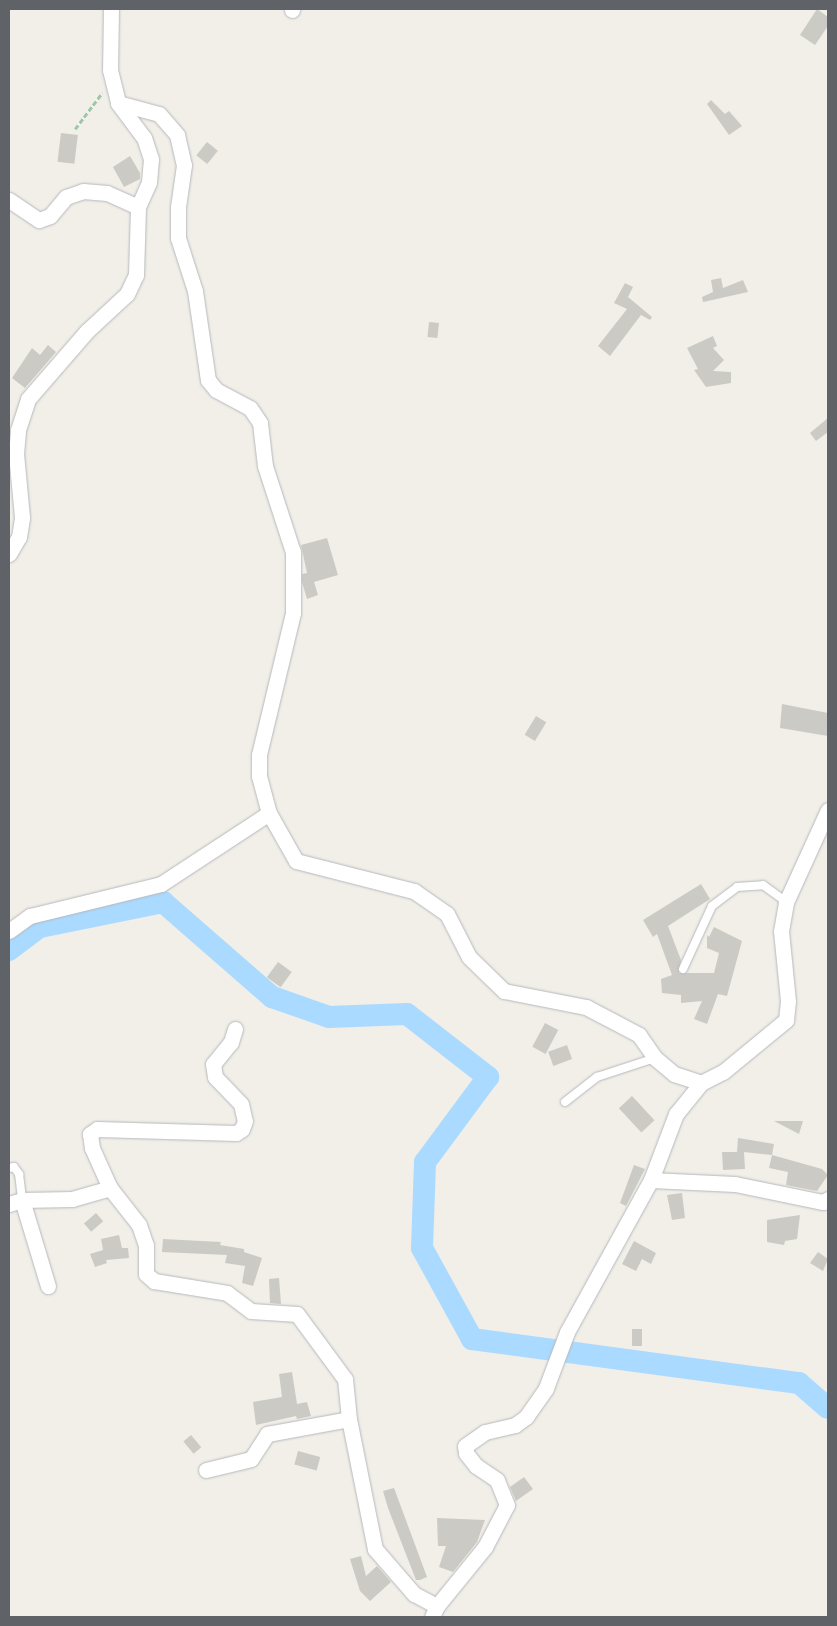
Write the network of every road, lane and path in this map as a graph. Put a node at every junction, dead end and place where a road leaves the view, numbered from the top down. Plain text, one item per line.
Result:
1 (111, 9) edge
2 (110, 70) junction
3 (118, 103) junction
4 (75, 129) dead end
5 (9, 200) edge
6 (138, 207) junction
7 (9, 554) edge
8 (828, 810) edge
9 (269, 813) junction
10 (786, 902) junction
11 (9, 931) edge
12 (683, 969) dead end
13 (235, 1029) dead end
14 (655, 1058) junction
15 (701, 1083) junction
16 (565, 1102) dead end
17 (9, 1168) edge
18 (651, 1180) junction
19 (110, 1188) junction
20 (828, 1200) edge
21 (16, 1202) edge
22 (48, 1286) dead end
23 (350, 1419) junction
24 (206, 1470) dead end
25 (434, 1611) edge

1 - 2 street
2 - 3 street
2 - 4 path
3 - 6 street
3 - 9 street
5 - 6 street
6 - 7 street
8 - 10 street
9 - 11 street
9 - 14 street
10 - 12 lane
10 - 15 street
13 - 19 street
14 - 15 street
14 - 16 lane
15 - 18 street
17 - 21 lane
18 - 20 street
18 - 25 street
19 - 21 street
19 - 23 street
21 - 22 street
23 - 24 street
23 - 25 street

